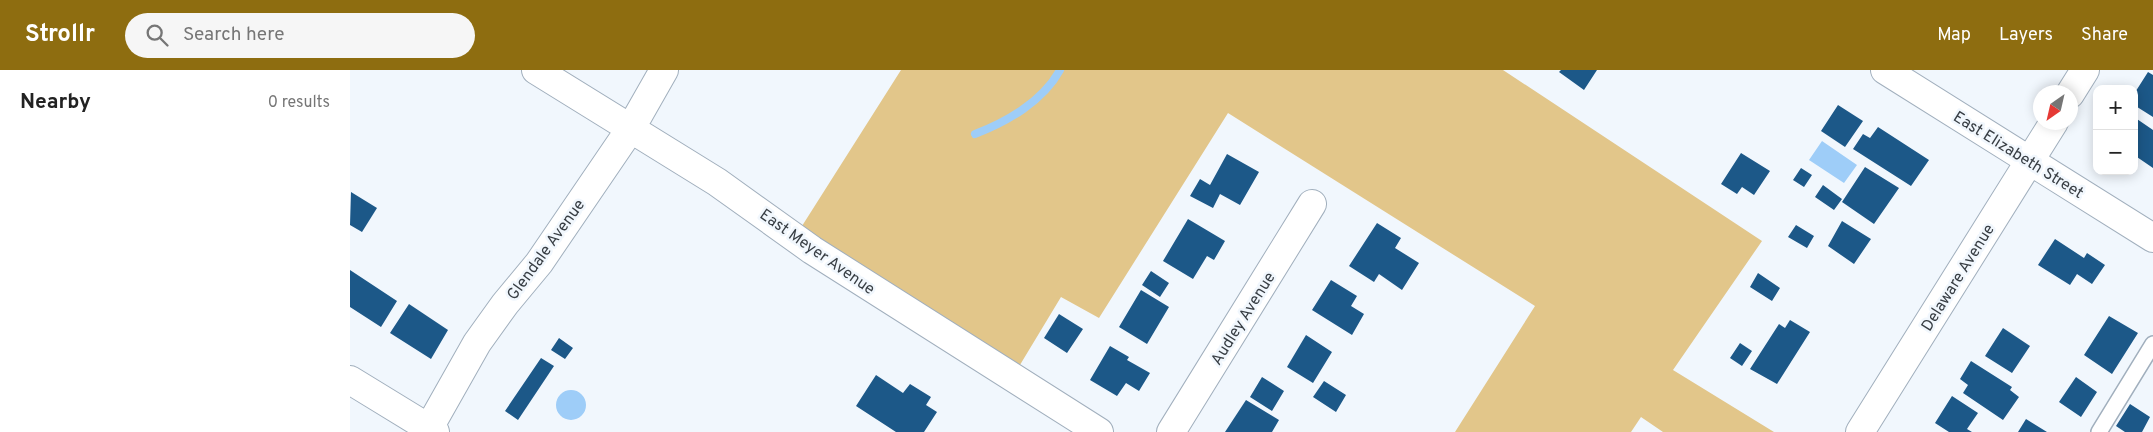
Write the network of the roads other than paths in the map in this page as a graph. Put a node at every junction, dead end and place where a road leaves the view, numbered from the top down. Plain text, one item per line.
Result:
1 (536, 70) edge
2 (664, 70) edge
3 (1885, 70) edge
4 (2085, 70) edge
5 (2076, 85) edge
6 (631, 128) junction
7 (2049, 130) edge
8 (2031, 160) junction
9 (1312, 204) dead end
10 (2153, 238) edge
11 (2153, 344) edge
12 (350, 380) edge
13 (432, 430) edge
14 (1098, 432) edge
15 (1171, 432) edge
16 (1860, 432) edge
17 (2099, 432) edge

1 - 6 street, East Meyer Avenue
2 - 6 street, Glendale Avenue
3 - 8 street, East Elizabeth Street
4 - 5 street
6 - 13 street, Glendale Avenue
6 - 14 street, East Meyer Avenue
7 - 8 street, Delaware Avenue
8 - 10 street, East Elizabeth Street
8 - 16 street, Delaware Avenue
9 - 15 street, Audley Avenue
11 - 17 lane
12 - 13 street

